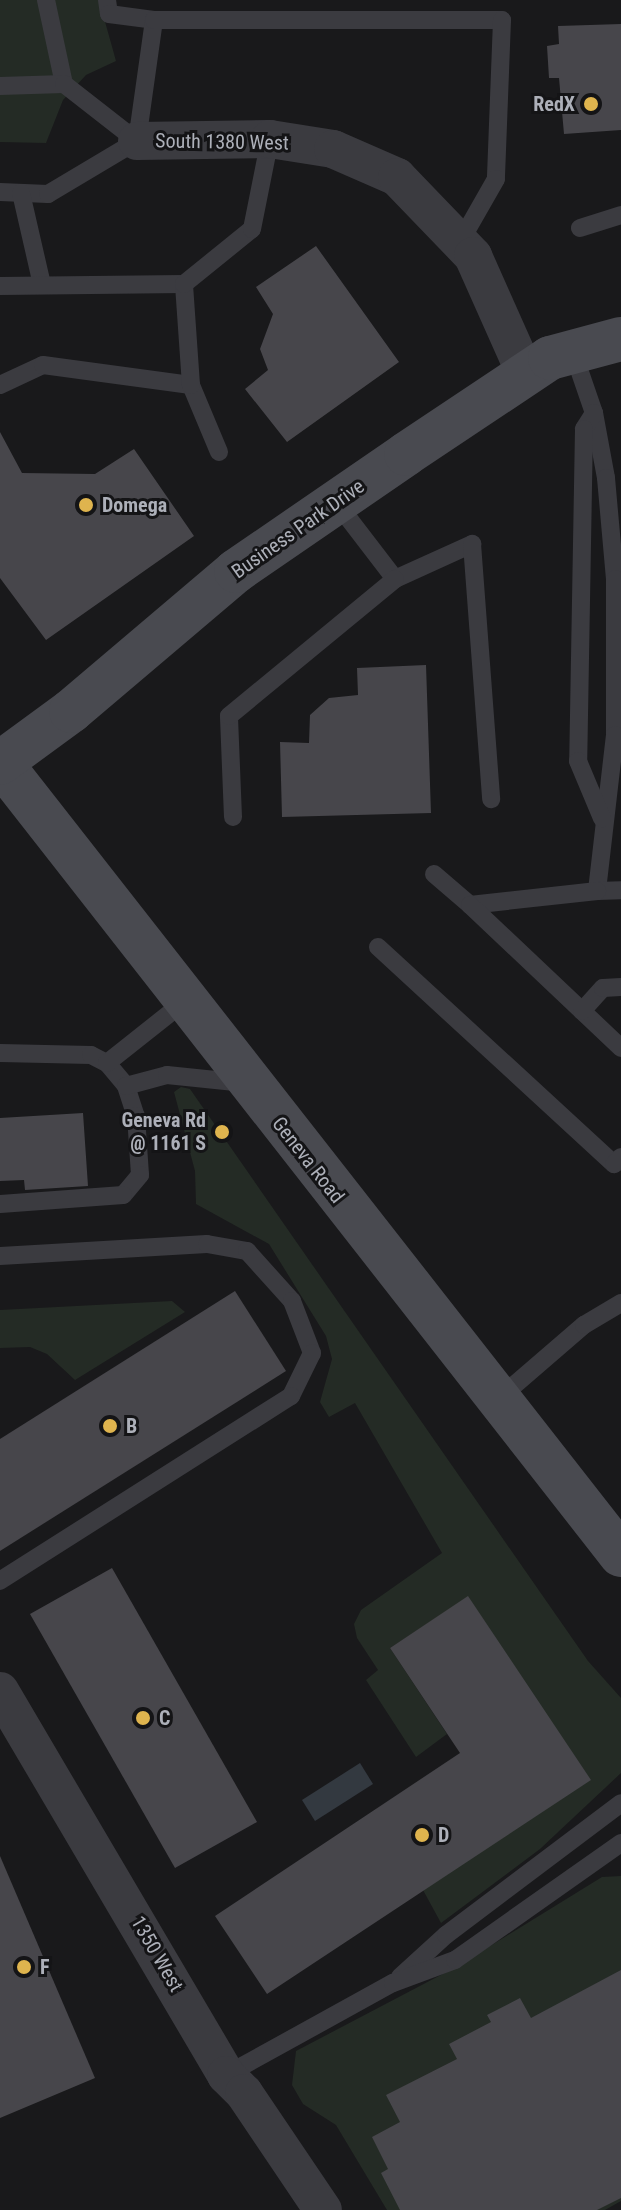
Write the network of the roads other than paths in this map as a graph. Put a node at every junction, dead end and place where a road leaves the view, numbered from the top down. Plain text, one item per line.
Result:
1 (46, 0) edge
2 (107, 0) edge
3 (501, 0) edge
4 (154, 20) junction
5 (502, 20) junction
6 (64, 84) junction
7 (0, 86) edge
8 (270, 139) junction
9 (137, 141) junction
10 (0, 192) edge
11 (21, 193) junction
12 (621, 215) edge
13 (580, 228) dead end
14 (460, 242) junction
15 (184, 284) junction
16 (42, 285) junction
17 (0, 286) edge
18 (621, 339) edge
19 (573, 352) junction
20 (526, 375) junction
21 (0, 385) edge
22 (191, 385) junction
23 (594, 413) junction
24 (219, 452) dead end
25 (336, 502) junction
26 (395, 579) junction
27 (0, 762) edge
28 (491, 799) dead end
29 (233, 817) dead end
30 (602, 818) junction
31 (434, 874) dead end
32 (621, 890) edge
33 (597, 891) junction
34 (470, 905) junction
35 (378, 947) dead end
36 (621, 987) edge
37 (184, 1002) junction
38 (582, 1011) junction
39 (621, 1048) edge
40 (0, 1053) edge
41 (107, 1063) junction
42 (247, 1083) junction
43 (126, 1086) junction
44 (621, 1157) edge
45 (0, 1204) edge
46 (0, 1256) edge
47 (621, 1303) edge
48 (497, 1400) junction
49 (621, 1555) edge
50 (0, 1581) edge
51 (0, 1691) edge
52 (621, 1803) edge
53 (621, 1843) edge
54 (393, 1983) junction
55 (226, 2075) junction
56 (323, 2210) edge

1 - 6 lane
2 - 4 lane
3 - 5 lane
4 - 5 lane
4 - 9 lane
5 - 14 lane
6 - 7 lane
6 - 9 lane
8 - 9 street, South 1380 West
8 - 14 street, South 1380 West
8 - 15 lane
9 - 11 lane
10 - 11 lane
11 - 16 lane
12 - 13 lane
14 - 20 street, South 1380 West
15 - 16 lane
15 - 22 lane
16 - 17 lane
18 - 19 main road, Business Park Drive
19 - 20 main road, Business Park Drive
19 - 23 lane
20 - 25 main road, Business Park Drive
21 - 22 lane
22 - 24 lane
23 - 30 lane
23 - 30 lane
25 - 26 lane
25 - 27 main road, Business Park Drive
26 - 28 lane
26 - 29 lane
27 - 37 main road, Geneva Road
30 - 33 lane
31 - 34 lane
32 - 33 lane
33 - 34 lane
34 - 38 lane
35 - 44 lane
36 - 38 lane
37 - 41 lane
37 - 42 main road, Geneva Road
38 - 39 lane
40 - 41 lane
41 - 43 lane
42 - 43 lane
42 - 48 main road, Geneva Road
43 - 45 lane
46 - 50 lane
47 - 48 lane
48 - 49 main road, Geneva Road
51 - 55 street, 1350 West
52 - 54 lane
53 - 54 lane
54 - 55 lane
55 - 56 street, 1350 West

